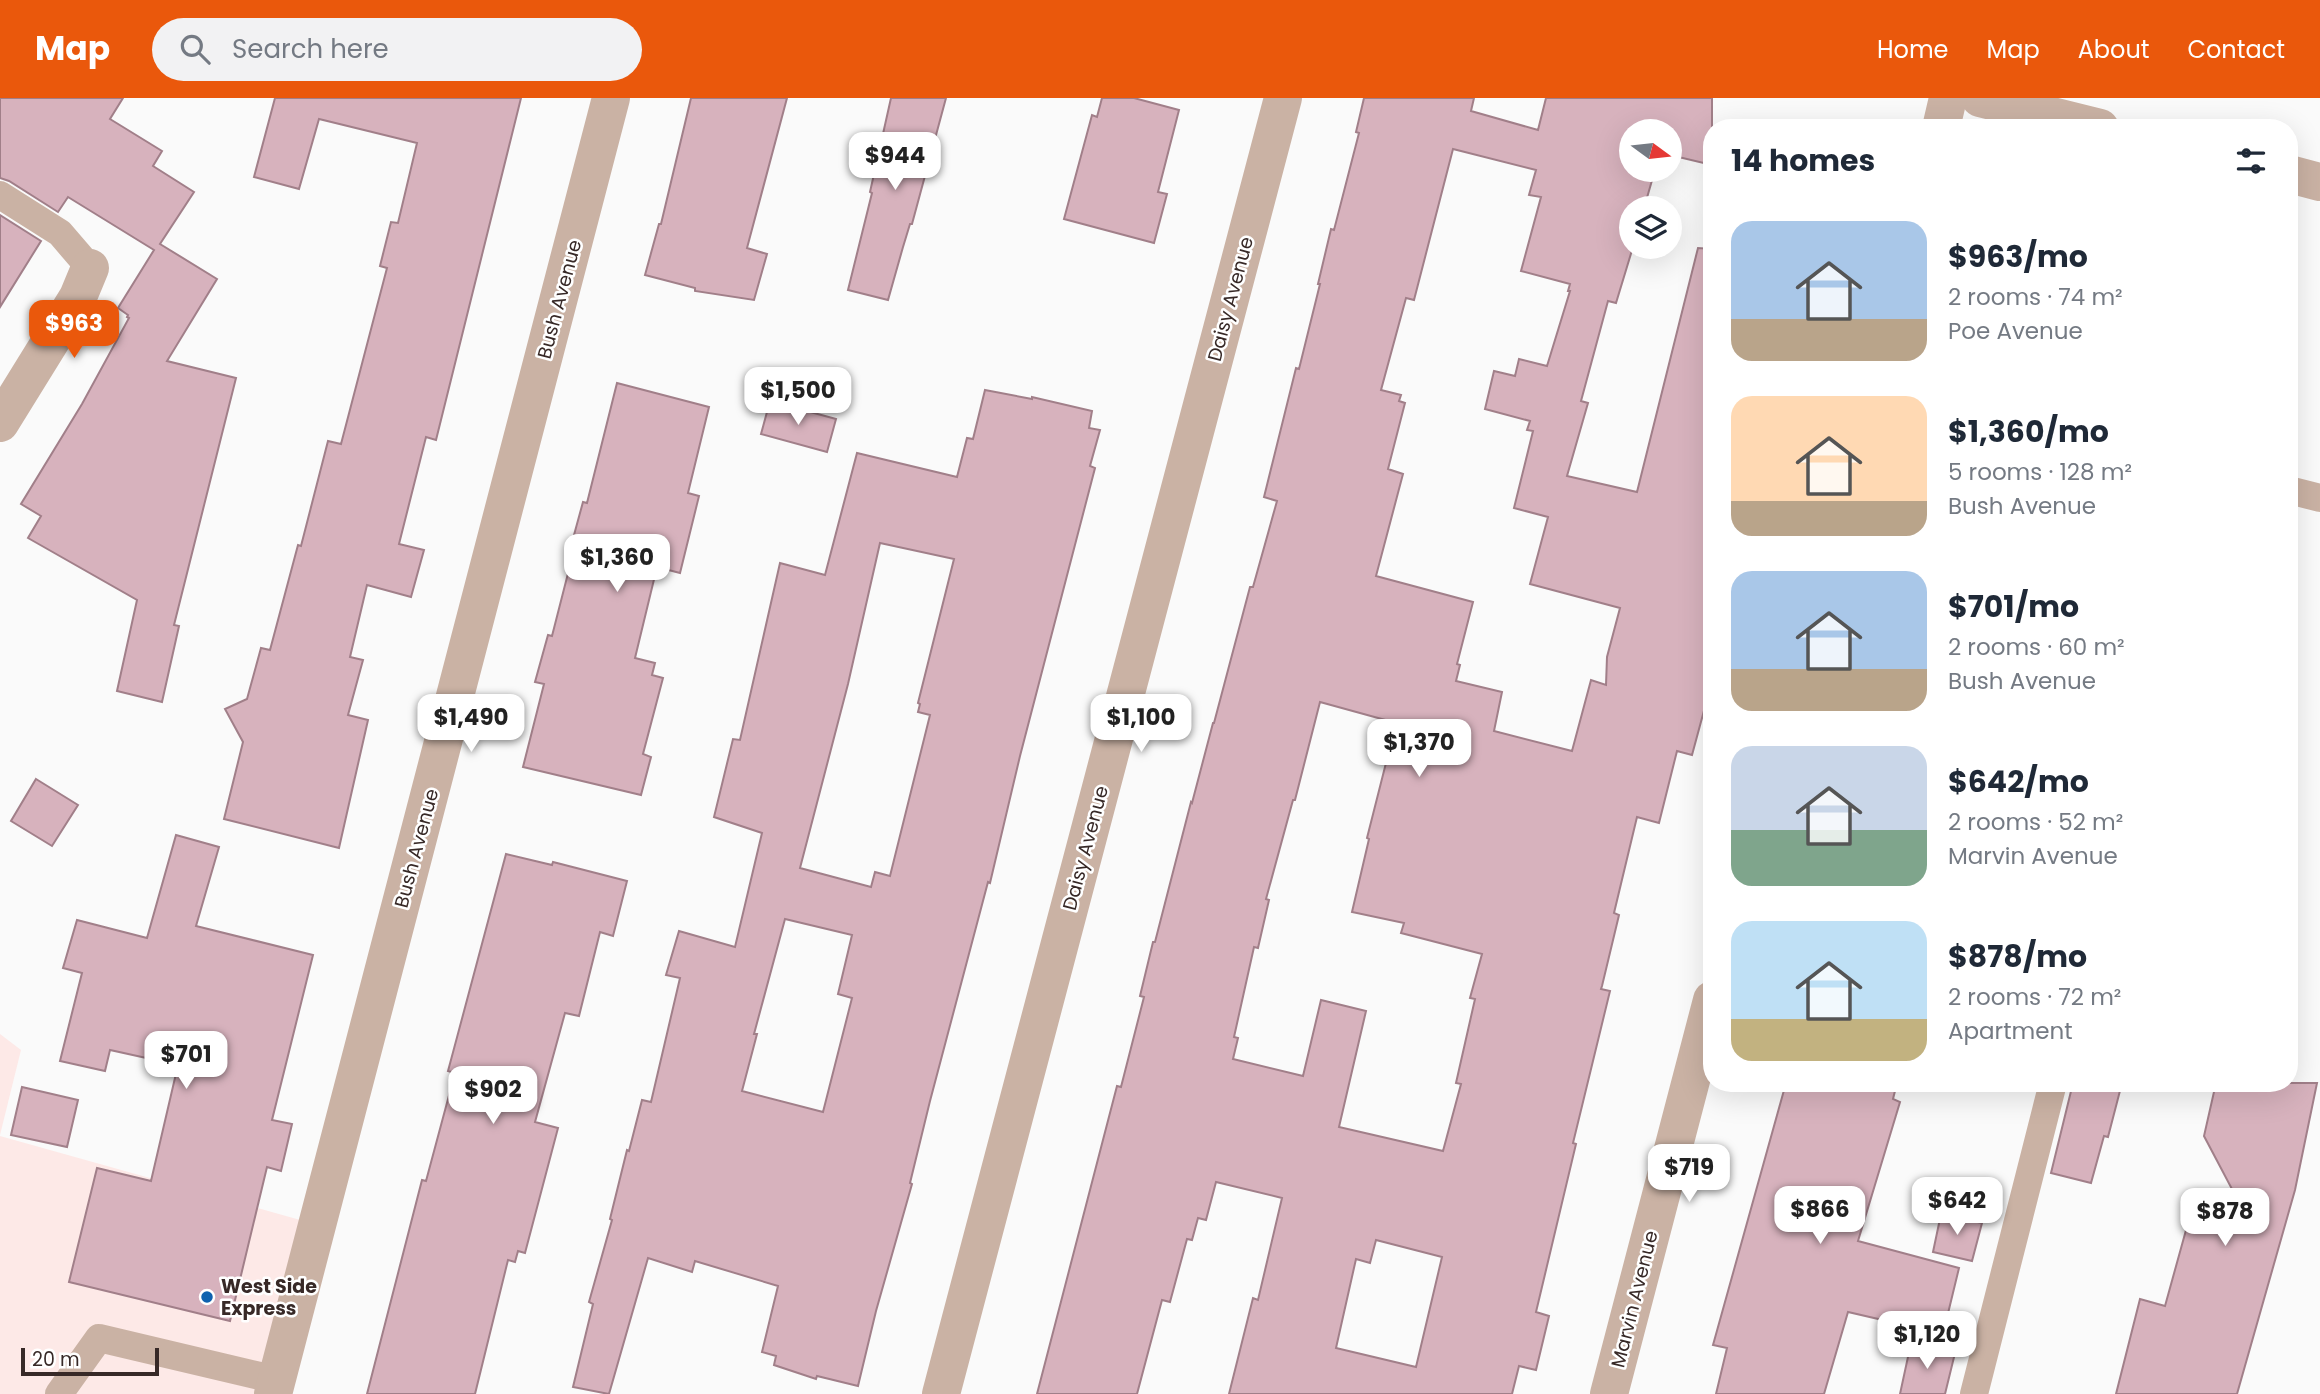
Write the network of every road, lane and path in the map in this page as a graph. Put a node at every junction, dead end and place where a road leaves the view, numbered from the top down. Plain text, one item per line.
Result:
1 (611, 98) edge
2 (1283, 98) edge
3 (1948, 98) edge
4 (1980, 98) edge
5 (1943, 119) edge
6 (2064, 119) edge
7 (2298, 176) edge
8 (2320, 182) edge
9 (0, 195) edge
10 (90, 268) joint
11 (0, 424) edge
12 (2298, 492) edge
13 (2320, 498) edge
14 (1703, 1034) edge
15 (2051, 1092) edge
16 (275, 1387) edge
17 (59, 1394) edge
18 (941, 1394) edge
19 (1609, 1394) edge
20 (1974, 1394) edge

1 - 16 street, Bush Avenue
2 - 18 street, Daisy Avenue
3 - 5 street
4 - 6 street
7 - 8 street
9 - 10 lane
10 - 11 street
12 - 13 lane
14 - 19 street, Marvin Avenue
15 - 20 lane
16 - 17 lane

